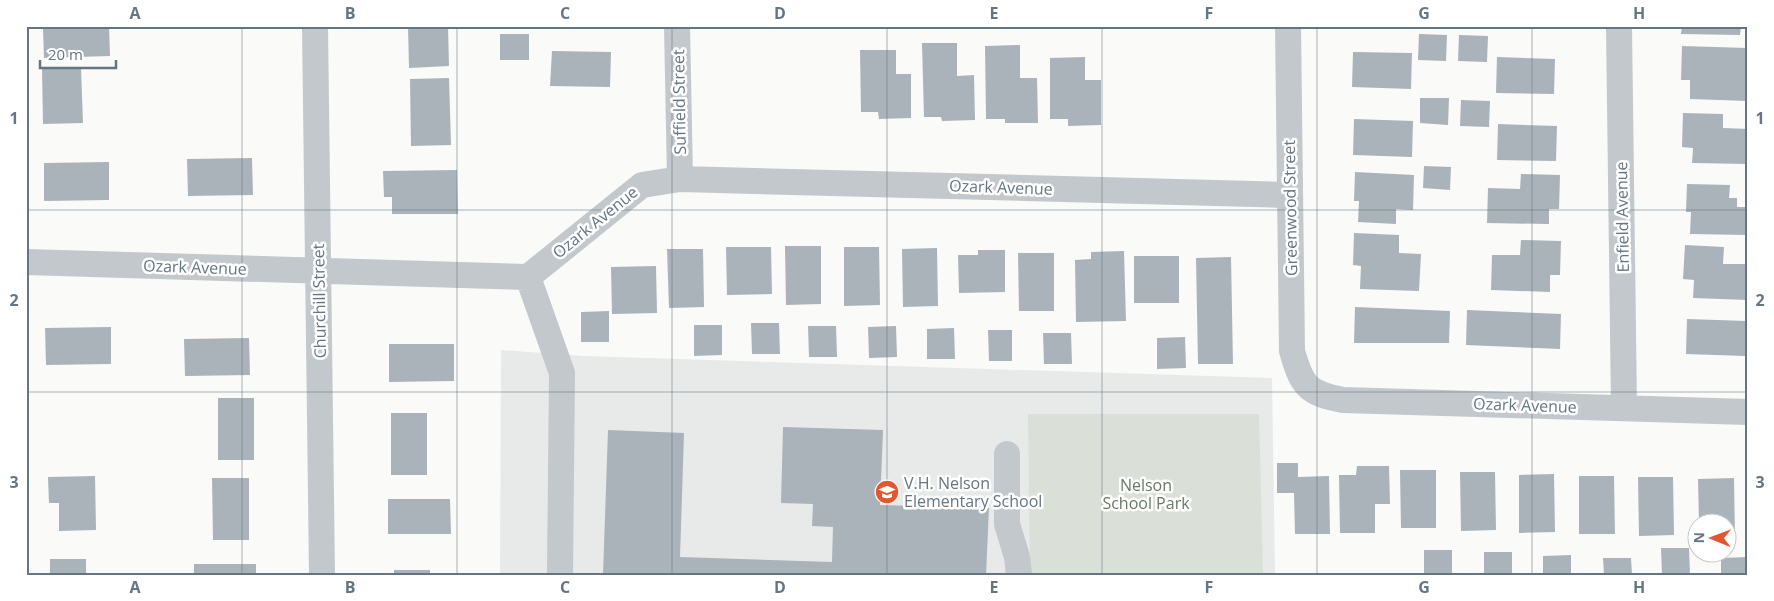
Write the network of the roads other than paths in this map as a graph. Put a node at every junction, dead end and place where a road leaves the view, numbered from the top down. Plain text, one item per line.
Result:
1 (315, 26) edge
2 (678, 26) edge
3 (1288, 26) edge
4 (1620, 26) edge
5 (680, 179) junction
6 (1290, 195) junction
7 (26, 262) edge
8 (318, 270) junction
9 (528, 277) junction
10 (1306, 386) joint
11 (1624, 408) junction
12 (1748, 412) edge
13 (1007, 454) dead end
14 (322, 575) edge
15 (560, 575) edge
16 (1019, 575) edge

1 - 8 street, Churchill Street
2 - 5 street, Suffield Street
3 - 6 street, Greenwood Street
4 - 11 street, Enfield Avenue
5 - 6 street, Ozark Avenue
5 - 9 street, Ozark Avenue
6 - 10 street, Greenwood Street
7 - 8 street, Ozark Avenue
8 - 9 street, Ozark Avenue
8 - 14 street, Churchill Street
9 - 15 street
10 - 11 street, Ozark Avenue
11 - 12 street, Ozark Avenue
13 - 16 street

